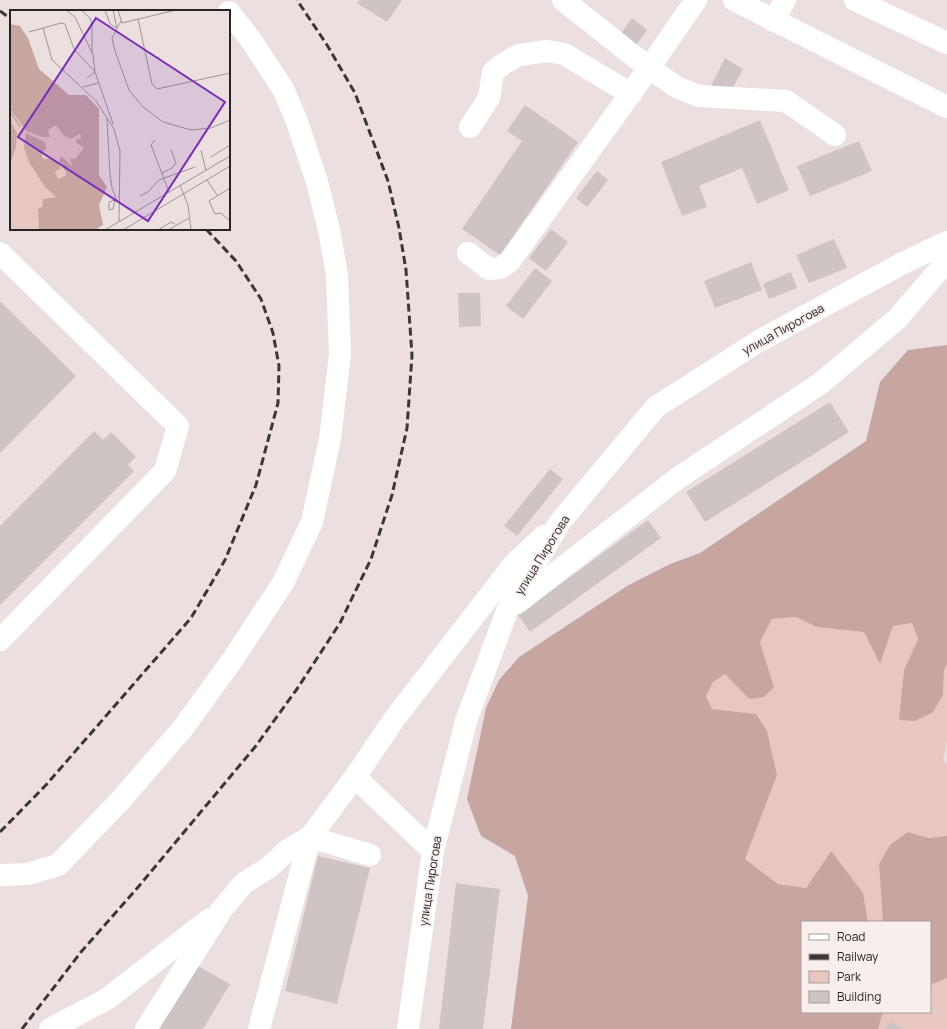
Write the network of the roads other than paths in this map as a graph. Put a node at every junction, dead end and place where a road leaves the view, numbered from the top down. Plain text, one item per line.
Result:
1 (218, 0) edge
2 (563, 0) edge
3 (696, 0) edge
4 (734, 0) edge
5 (785, 0) edge
6 (855, 0) edge
7 (228, 10) edge
8 (230, 12) edge
9 (774, 21) junction
10 (947, 43) edge
11 (649, 68) junction
12 (631, 94) junction
13 (947, 107) edge
14 (470, 127) dead end
15 (835, 135) dead end
16 (947, 242) edge
17 (0, 253) edge
18 (468, 253) dead end
19 (947, 262) edge
20 (560, 522) junction
21 (507, 611) junction
22 (0, 640) edge
23 (355, 777) junction
24 (310, 837) junction
25 (433, 851) junction
26 (370, 855) dead end
27 (0, 875) edge
28 (222, 909) junction
29 (50, 1029) edge
30 (146, 1029) edge
31 (259, 1029) edge
32 (408, 1029) edge

1 - 7 street
2 - 11 street
3 - 11 street
4 - 9 street
5 - 9 street
6 - 10 street
8 - 27 street
9 - 13 street
11 - 12 street
11 - 15 street
12 - 14 street
12 - 18 street
16 - 20 street, улица Пирогова
17 - 22 street
19 - 21 street
20 - 21 street, улица Пирогова
20 - 23 street
21 - 25 street, улица Пирогова
23 - 24 street
23 - 25 street
24 - 26 street
24 - 28 street
24 - 31 street
25 - 32 street, улица Пирогова
28 - 29 street
28 - 30 street

